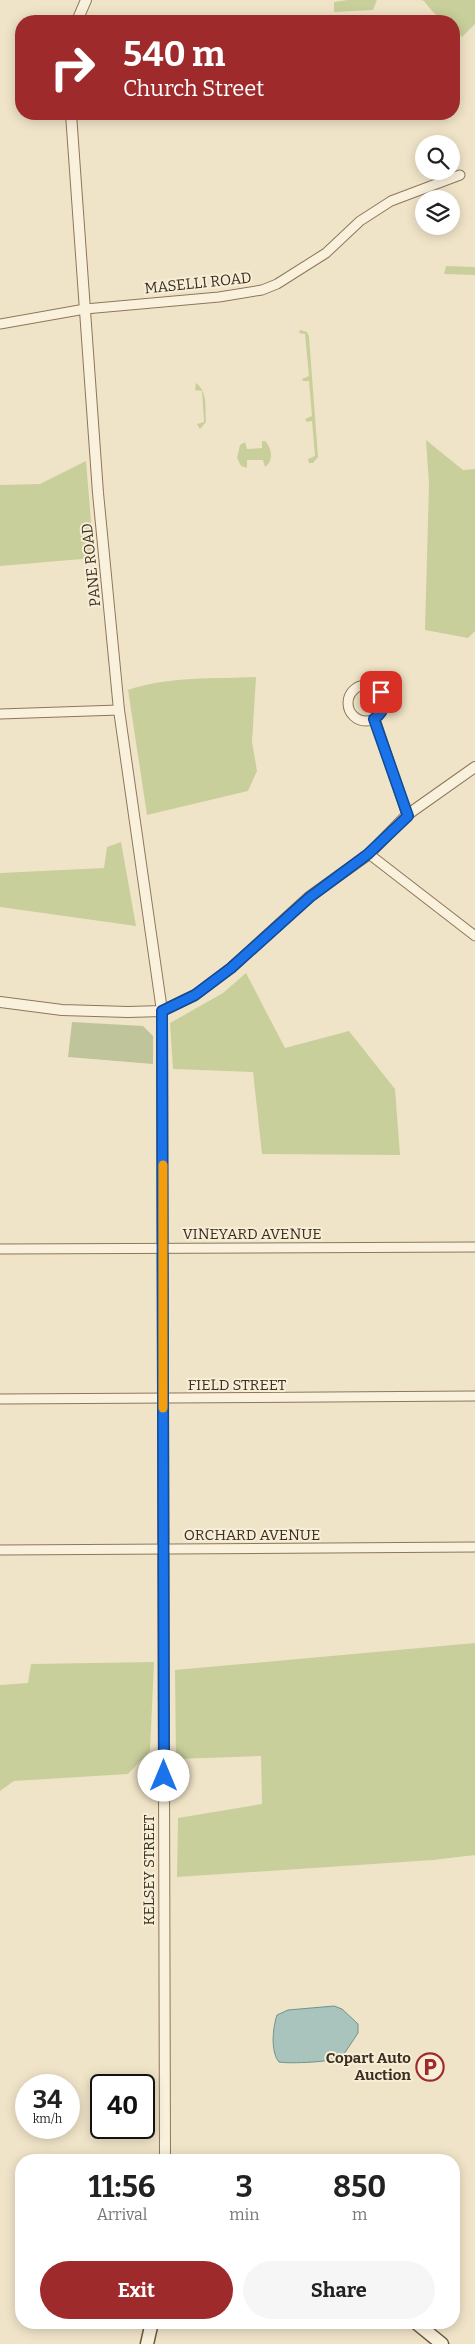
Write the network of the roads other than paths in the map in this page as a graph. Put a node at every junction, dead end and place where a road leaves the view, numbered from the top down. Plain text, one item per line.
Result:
1 (86, 0) edge
2 (80, 15) edge
3 (71, 120) edge
4 (447, 180) edge
5 (85, 309) junction
6 (0, 324) edge
7 (119, 710) junction
8 (0, 714) edge
9 (374, 719) junction
10 (475, 767) edge
11 (408, 816) junction
12 (368, 854) junction
13 (475, 936) edge
14 (0, 1002) edge
15 (162, 1011) junction
16 (475, 1247) edge
17 (164, 1248) junction
18 (0, 1249) edge
19 (475, 1396) edge
20 (0, 1399) edge
21 (163, 1399) junction
22 (475, 1547) edge
23 (163, 1549) junction
24 (0, 1550) edge
25 (165, 2154) edge
26 (151, 2329) edge
27 (423, 2329) edge
28 (148, 2344) edge
29 (442, 2344) edge

1 - 2 street
3 - 5 street, PANE ROAD
4 - 5 street, MASELLI ROAD
5 - 6 street, MASELLI ROAD
5 - 7 street, PANE ROAD
7 - 8 street
7 - 15 street, PANE ROAD
9 - 9 street
9 - 11 street
10 - 11 street
11 - 12 street
12 - 13 street
12 - 15 street
14 - 15 street
15 - 17 street, KELSEY STREET
16 - 17 street, VINEYARD AVENUE
17 - 18 street, VINEYARD AVENUE
17 - 21 street, KELSEY STREET
19 - 21 street, FIELD STREET
20 - 21 street, FIELD STREET
21 - 23 street, KELSEY STREET
22 - 23 street, ORCHARD AVENUE
23 - 24 street, ORCHARD AVENUE
23 - 25 street, KELSEY STREET
26 - 28 main road
27 - 29 main road

